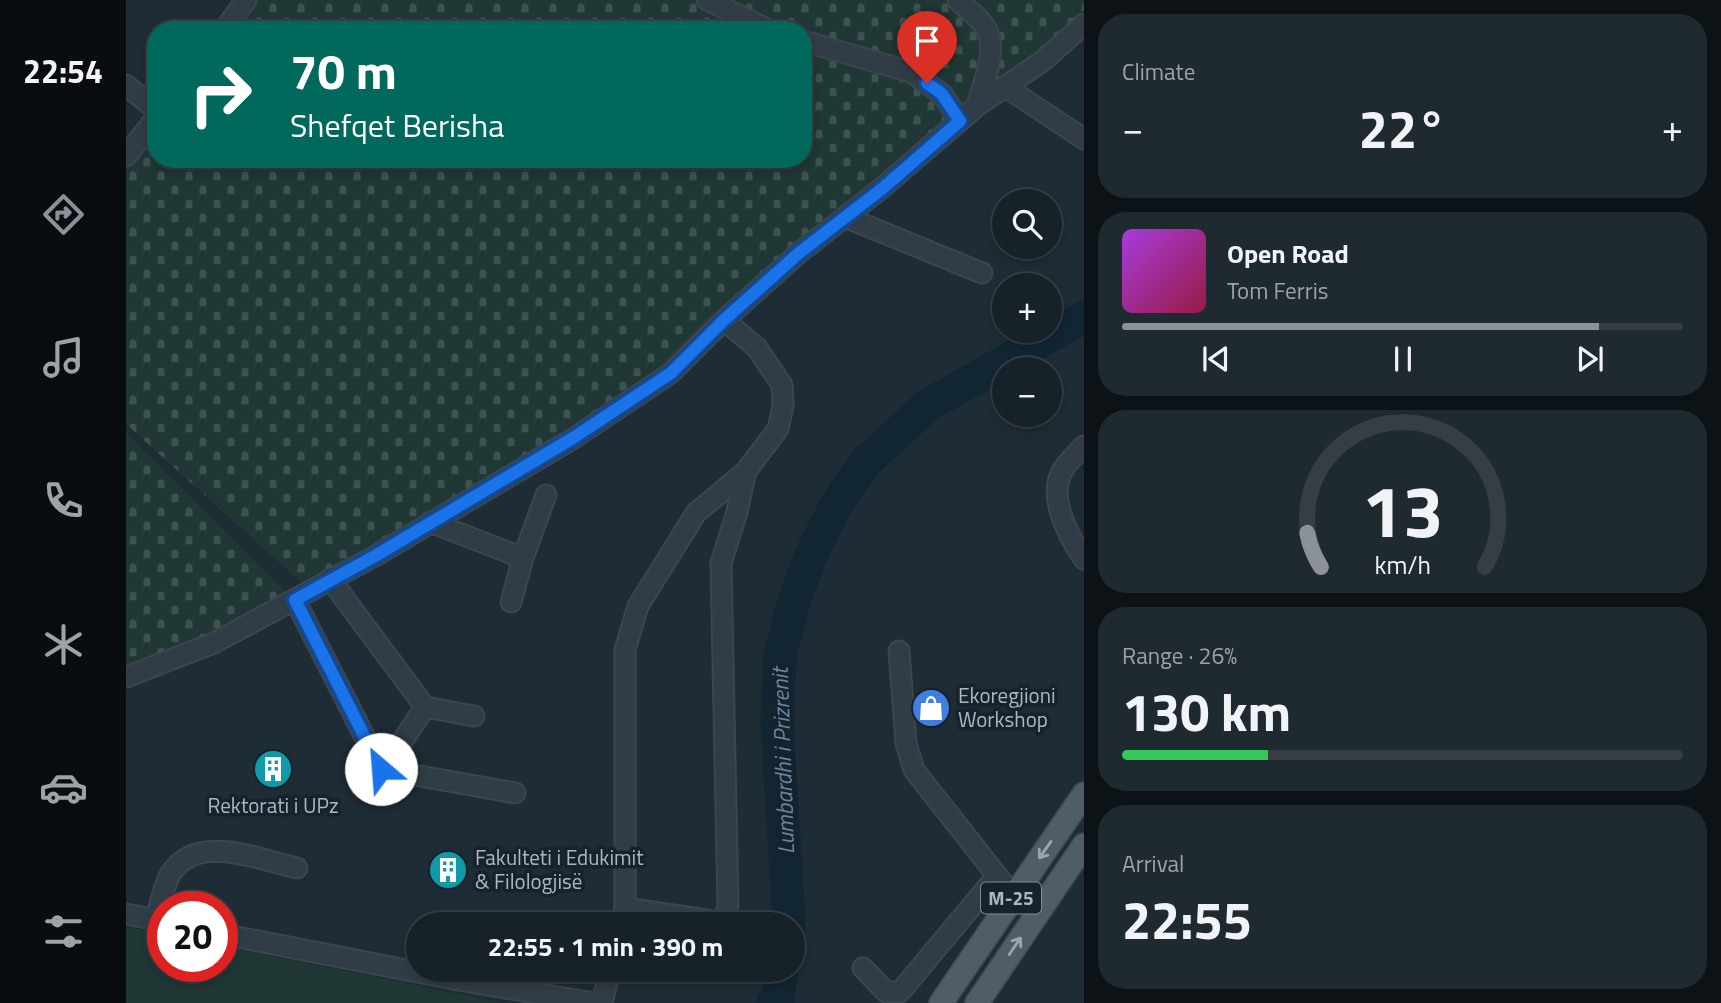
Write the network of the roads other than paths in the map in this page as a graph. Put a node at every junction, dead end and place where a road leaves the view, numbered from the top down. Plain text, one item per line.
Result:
1 (707, 0) edge
2 (958, 0) edge
3 (243, 1) edge
4 (230, 21) edge
5 (750, 21) edge
6 (1079, 36) edge
7 (812, 44) edge
8 (126, 85) edge
9 (1004, 86) junction
10 (147, 102) edge
11 (977, 106) junction
12 (960, 121) junction
13 (147, 129) edge
14 (1084, 139) edge
15 (126, 156) edge
16 (845, 217) junction
17 (982, 273) dead end
18 (724, 320) junction
19 (1082, 455) edge
20 (746, 471) junction
21 (546, 495) dead end
22 (430, 522) junction
23 (523, 558) junction
24 (1084, 559) edge
25 (330, 579) junction
26 (295, 600) junction
27 (510, 602) dead end
28 (899, 651) dead end
29 (126, 677) edge
30 (425, 707) junction
31 (474, 716) dead end
32 (381, 769) junction
33 (515, 793) dead end
34 (1084, 794) edge
35 (1084, 845) edge
36 (298, 868) dead end
37 (996, 877) junction
38 (167, 891) edge
39 (1013, 896) junction
40 (623, 912) edge
41 (726, 912) edge
42 (126, 914) edge
43 (147, 918) edge
44 (238, 937) edge
45 (863, 968) dead end
46 (607, 982) edge
47 (520, 997) edge
48 (594, 1003) edge
49 (602, 1003) edge
50 (941, 1003) edge
51 (977, 1003) edge

1 - 5 street
2 - 11 street
3 - 4 street
6 - 9 street
7 - 12 street
8 - 10 street
9 - 11 street
9 - 14 street
11 - 12 street
12 - 16 street
13 - 15 street
16 - 17 street
16 - 18 street
18 - 20 street
18 - 22 street
19 - 24 street
20 - 40 street
20 - 41 street
21 - 23 street
22 - 23 street
22 - 25 street
23 - 27 street
25 - 26 street
25 - 30 street
26 - 29 street
26 - 32 street
28 - 37 street
30 - 31 street
30 - 32 street
32 - 33 street
34 -> 39 main road, M-25
51 -> 35 main road, M-25
36 - 38 street
37 - 39 street
37 - 45 street
39 - 50 main road, M-25
42 - 43 street
44 - 47 street
46 - 49 street
47 - 48 street

